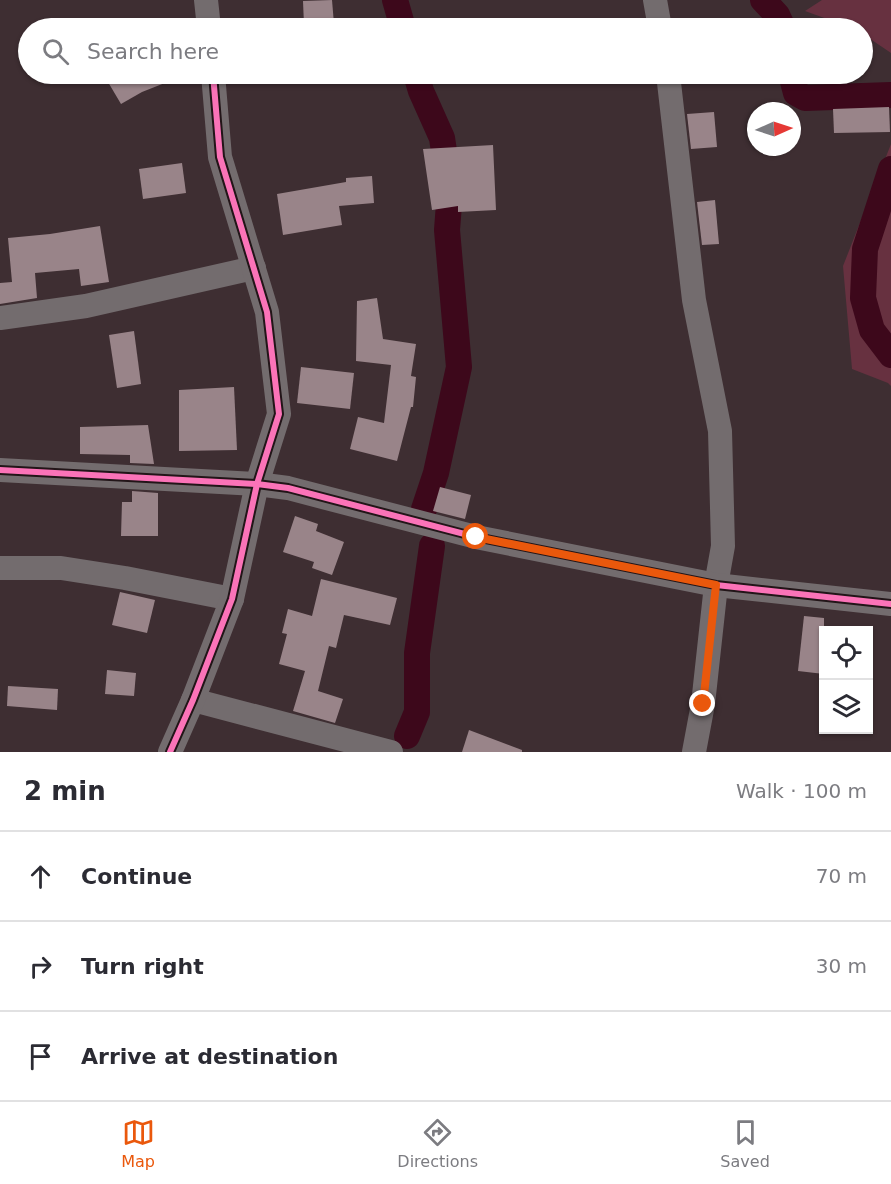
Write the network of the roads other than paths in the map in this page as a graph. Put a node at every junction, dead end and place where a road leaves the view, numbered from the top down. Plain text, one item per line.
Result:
1 (206, 0) edge
2 (655, 0) edge
3 (207, 18) edge
4 (658, 18) edge
5 (214, 84) edge
6 (669, 84) edge
7 (254, 268) junction
8 (0, 318) edge
9 (0, 470) edge
10 (257, 484) junction
11 (0, 568) edge
12 (716, 585) junction
13 (232, 599) junction
14 (891, 604) edge
15 (193, 700) junction
16 (170, 752) edge
17 (391, 752) edge
18 (694, 752) edge

1 - 3 street
2 - 4 street
5 - 7 street
6 - 12 street
7 - 8 street
7 - 10 street
9 - 10 street
10 - 12 street
10 - 13 street
11 - 13 street
12 - 14 street
12 - 18 street
13 - 15 street
15 - 16 street
15 - 17 street

